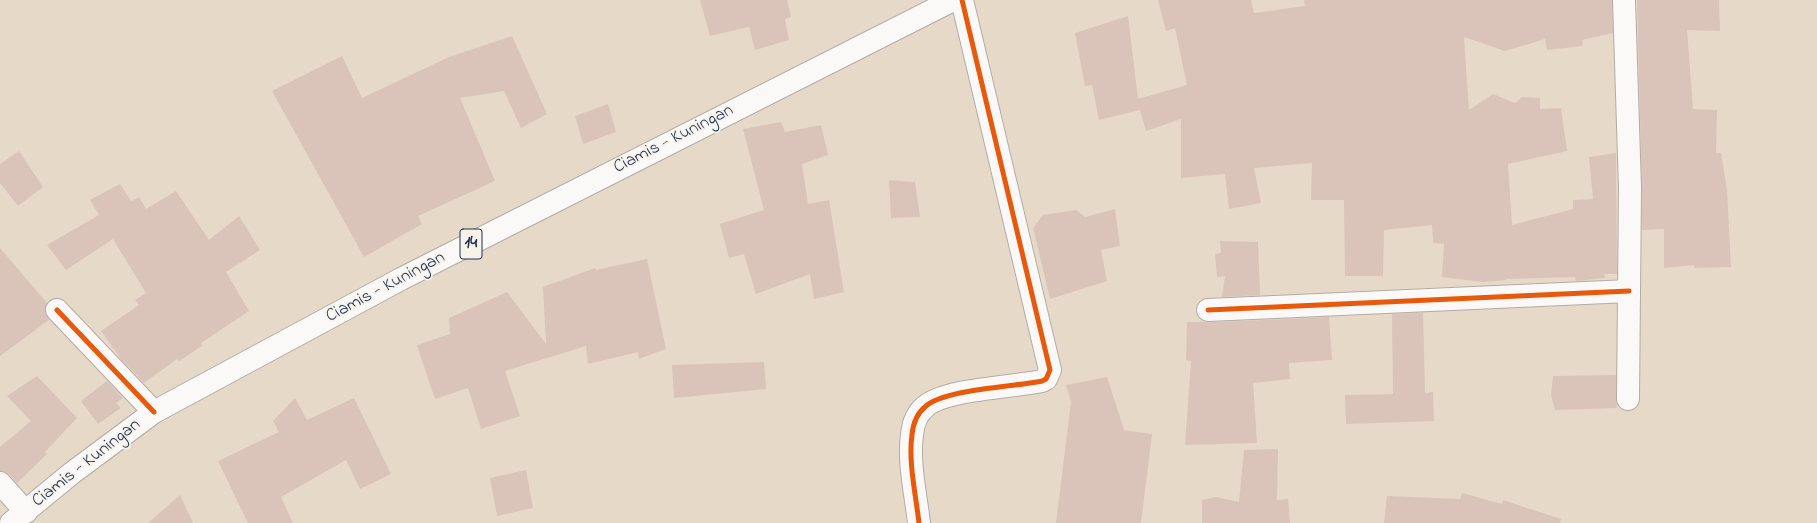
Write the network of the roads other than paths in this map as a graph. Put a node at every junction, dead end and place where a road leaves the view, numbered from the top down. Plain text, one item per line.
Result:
1 (952, 0) edge
2 (962, 0) edge
3 (1624, 0) edge
4 (1629, 291) junction
5 (57, 310) dead end
6 (1208, 310) dead end
7 (1628, 400) dead end
8 (154, 412) junction
9 (0, 483) edge
10 (18, 517) edge
11 (919, 523) edge

1 - 8 main road, Ciamis - Kuningan / 14
2 - 11 main road
3 - 4 main road
4 - 6 main road
4 - 7 main road
5 - 8 main road
8 - 10 main road, Ciamis - Kuningan / 14
9 - 10 main road

